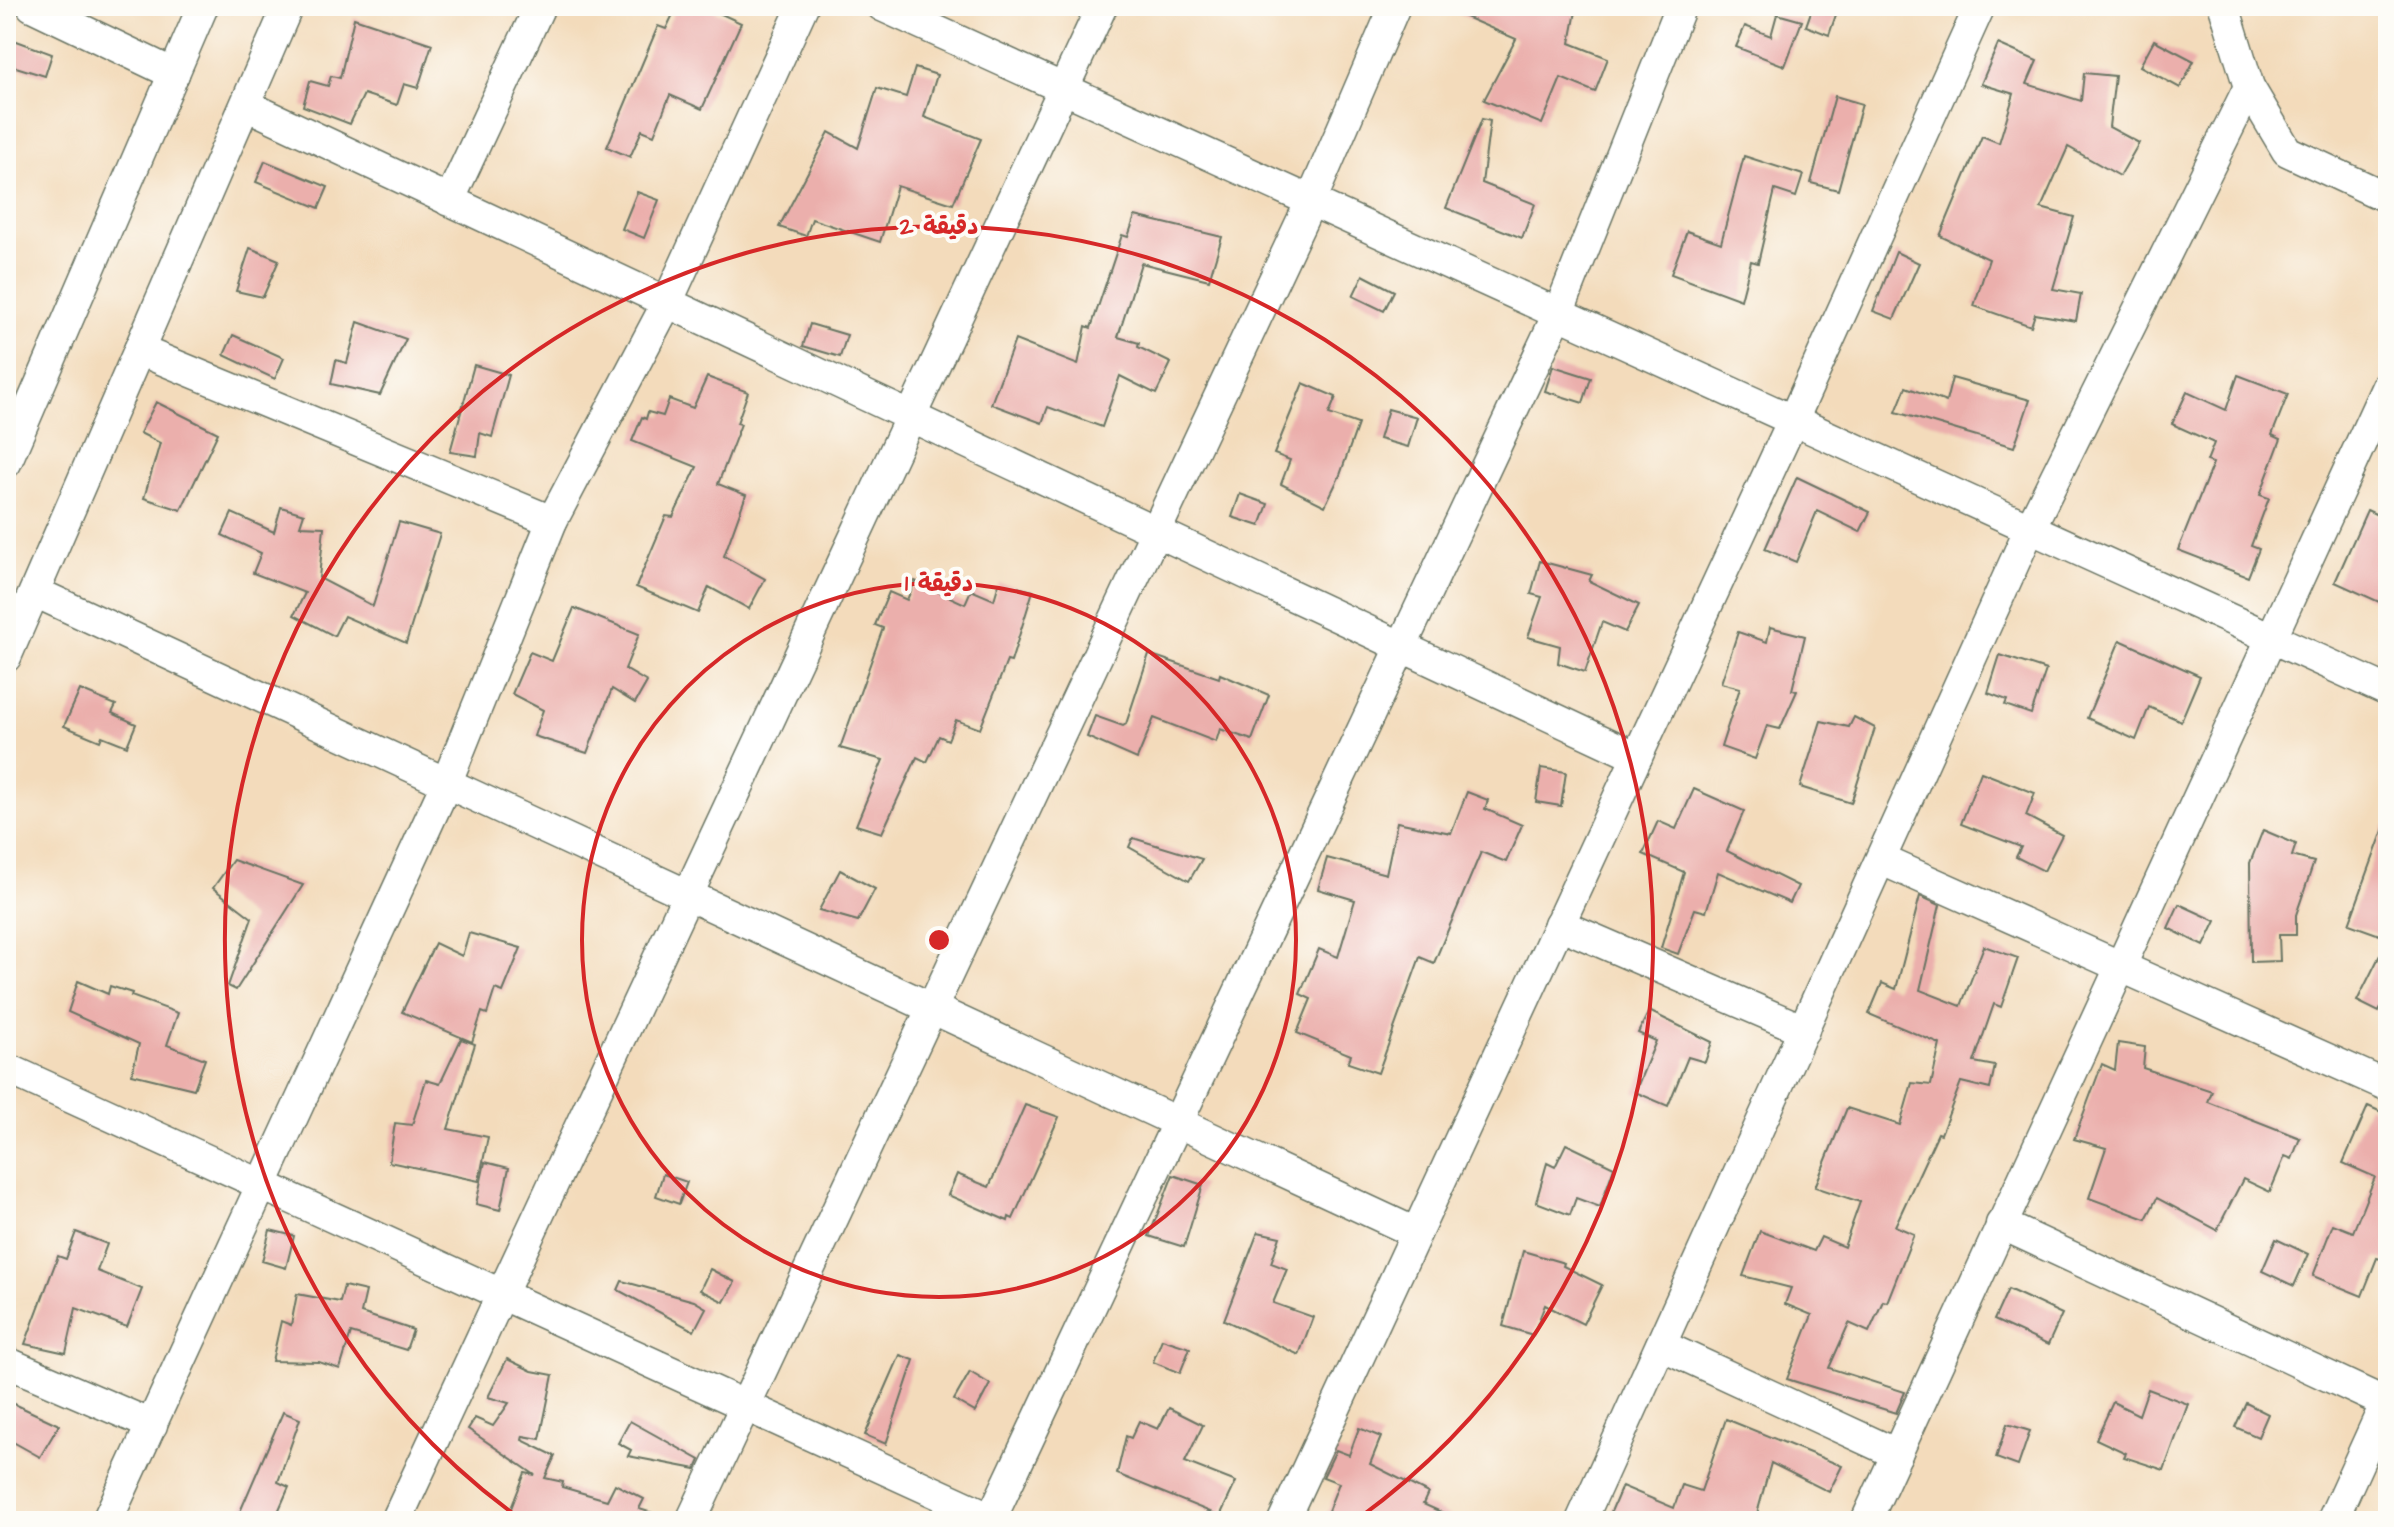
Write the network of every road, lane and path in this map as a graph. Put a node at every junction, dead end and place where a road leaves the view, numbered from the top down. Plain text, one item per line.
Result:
1 (32, 6) edge
2 (203, 6) edge
3 (288, 6) edge
4 (540, 6) edge
5 (803, 6) edge
6 (882, 6) edge
7 (1102, 6) edge
8 (1395, 6) edge
9 (1681, 6) edge
10 (1980, 6) edge
11 (2224, 6) edge
12 (174, 74) junction
13 (2249, 87) junction
14 (1065, 89) junction
15 (246, 105) junction
16 (2388, 198) edge
17 (449, 201) junction
18 (1311, 201) junction
19 (667, 303) junction
20 (1558, 314) junction
21 (139, 350) junction
22 (2388, 384) edge
23 (912, 418) junction
24 (1793, 420) junction
25 (6, 463) edge
26 (552, 521) junction
27 (2030, 528) junction
28 (1155, 532) junction
29 (35, 592) junction
30 (2269, 637) junction
31 (1401, 647) junction
32 (6, 657) edge
33 (2388, 691) edge
34 (1637, 757) junction
35 (446, 784) junction
36 (1882, 860) junction
37 (688, 896) junction
38 (1559, 924) junction
39 (2119, 966) junction
40 (931, 1008) junction
41 (1804, 1030) junction
42 (6, 1068) edge
43 (2388, 1086) edge
44 (1178, 1123) junction
45 (262, 1185) junction
46 (2001, 1224) junction
47 (1416, 1233) junction
48 (502, 1294) junction
49 (1661, 1345) junction
50 (6, 1362) edge
51 (2387, 1402) edge
52 (745, 1405) junction
53 (152, 1425) junction
54 (1897, 1454) junction
55 (993, 1520) edge
56 (107, 1521) edge
57 (396, 1521) edge
58 (691, 1521) edge
59 (1283, 1521) edge
60 (1581, 1521) edge
61 (1866, 1521) edge
62 (2332, 1521) edge

1 - 12 street
2 - 12 street
3 - 15 street
4 - 17 street
5 - 19 street
6 - 14 street
7 - 14 street
8 - 18 street
9 - 20 street
10 - 24 street
11 - 13 street
12 - 25 street
13 - 16 street
13 - 27 street
14 - 18 street
14 - 23 street
15 - 17 street
15 - 21 street
17 - 19 street
18 - 20 street
18 - 28 street
19 - 23 street
19 - 26 street
20 - 24 street
20 - 31 street
21 - 26 street
21 - 29 street
22 - 30 street
23 - 28 street
23 - 37 street
24 - 27 street
24 - 34 street
26 - 35 street
27 - 30 street
27 - 36 street
28 - 31 street
28 - 40 street
29 - 32 street
29 - 35 street
30 - 33 street
30 - 39 street
31 - 34 street
31 - 44 street
34 - 38 street
35 - 37 street
35 - 45 street
36 - 39 street
36 - 41 street
37 - 40 street
37 - 48 street
38 - 41 street
38 - 47 street
39 - 43 street
39 - 46 street
40 - 44 street
40 - 52 street
41 - 49 street
42 - 45 street
44 - 47 street
44 - 55 street
45 - 48 street
45 - 53 street
46 - 51 street
46 - 54 street
47 - 59 street
48 - 52 street
48 - 57 street
49 - 54 street
49 - 60 street
50 - 53 street
51 - 62 street
52 - 55 street
52 - 58 street
53 - 56 street
54 - 61 street

